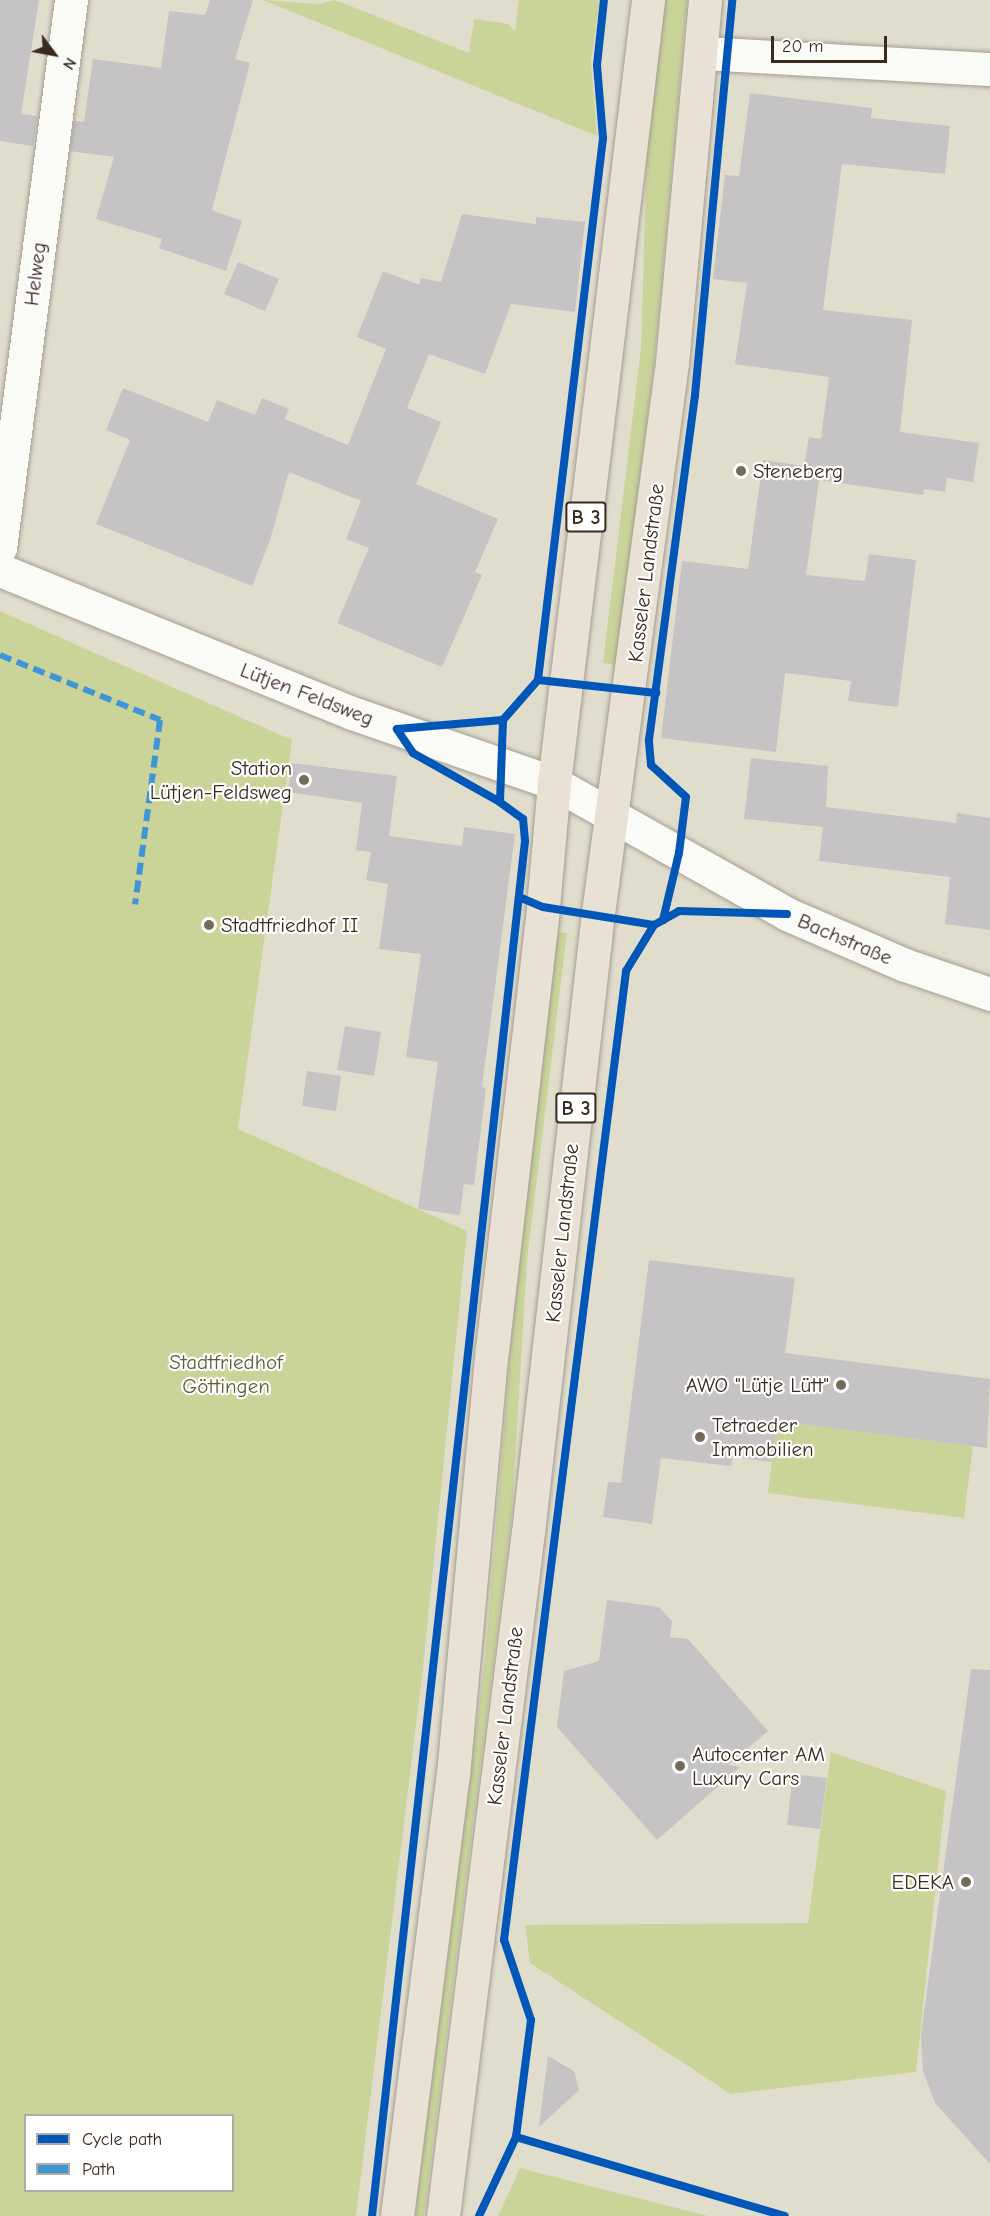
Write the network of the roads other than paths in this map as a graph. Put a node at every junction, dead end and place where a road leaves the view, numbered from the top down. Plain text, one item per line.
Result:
1 (71, 0) edge
2 (648, 0) edge
3 (705, 0) edge
4 (701, 53) junction
5 (990, 69) edge
6 (0, 548) edge
7 (0, 570) edge
8 (554, 783) junction
9 (614, 815) junction
10 (990, 994) edge
11 (397, 2216) edge
12 (443, 2216) edge

1 - 6 street, Helweg
2 - 8 main road, B 3
3 - 4 main road, Kasseler Landstraße / B 3
4 - 5 street
4 - 9 main road, Kasseler Landstraße / B 3
7 - 8 street, Lütjen Feldsweg
8 - 9 street, Lütjen Feldsweg
8 - 11 main road, B 3
9 - 10 street, Bachstraße
9 - 12 main road, Kasseler Landstraße / B 3

